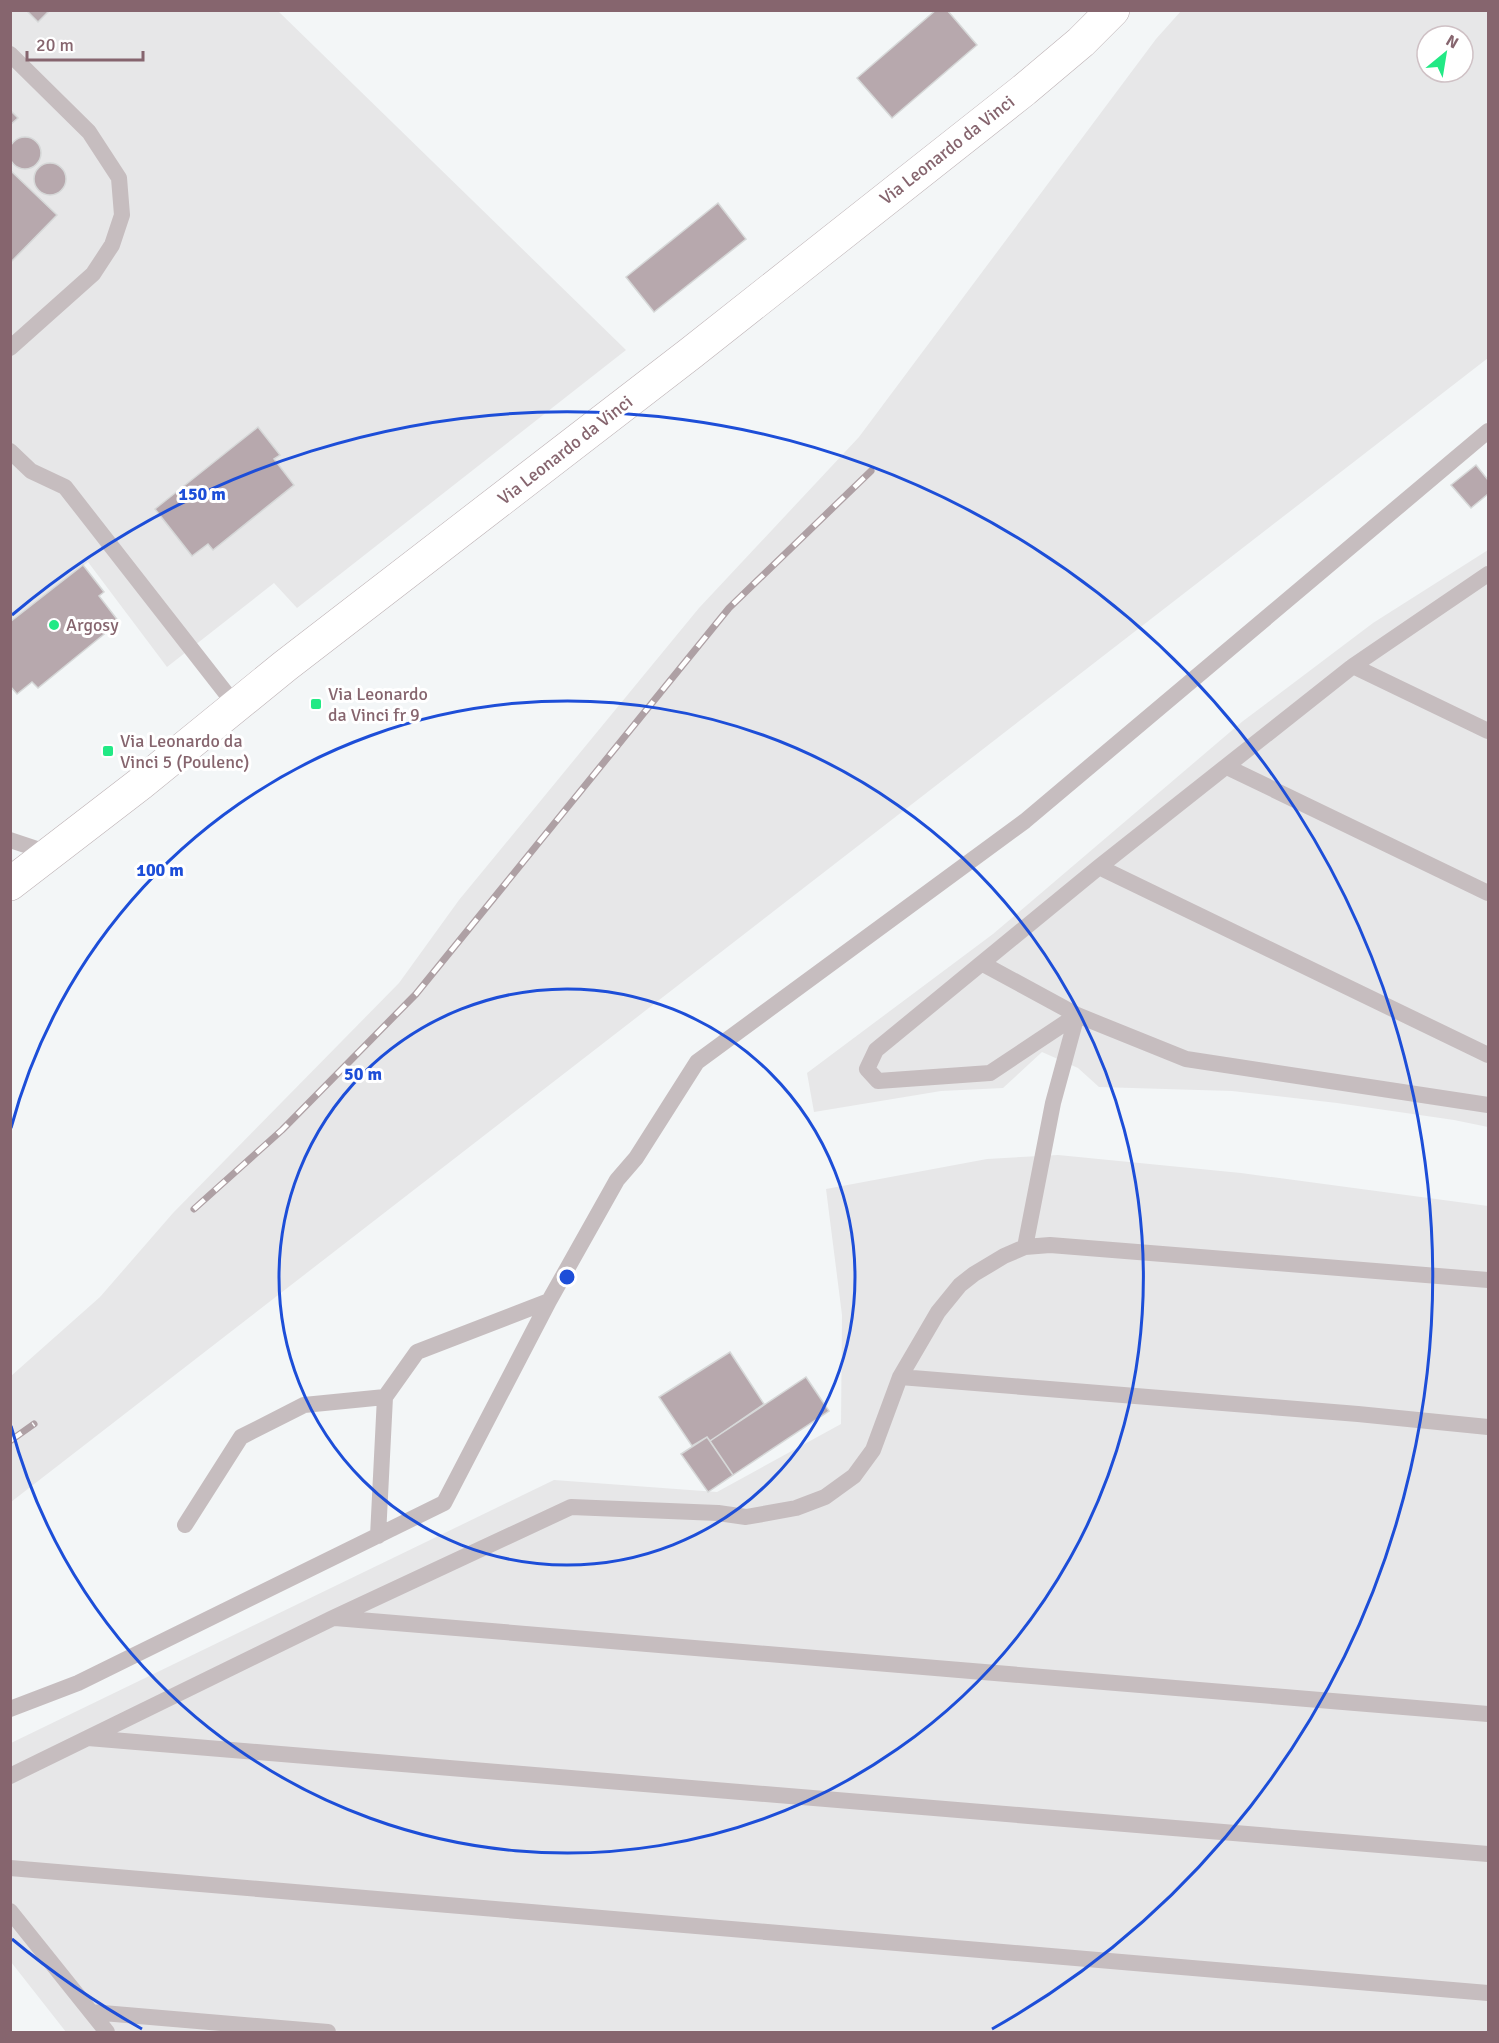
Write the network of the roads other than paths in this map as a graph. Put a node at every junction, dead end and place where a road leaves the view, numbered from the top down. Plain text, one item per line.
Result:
1 (1113, 10) edge
2 (10, 54) edge
3 (10, 348) edge
4 (1488, 431) edge
5 (10, 451) edge
6 (1488, 574) edge
7 (1353, 666) junction
8 (236, 706) junction
9 (1488, 731) edge
10 (1227, 767) junction
11 (10, 840) edge
12 (50, 853) junction
13 (1099, 867) junction
14 (10, 884) edge
15 (1488, 893) edge
16 (983, 964) junction
17 (1077, 1015) junction
18 (1488, 1055) edge
19 (1488, 1105) edge
20 (1024, 1247) junction
21 (1488, 1280) edge
22 (549, 1301) junction
23 (900, 1377) junction
24 (385, 1397) junction
25 (1488, 1427) edge
26 (185, 1526) dead end
27 (378, 1536) junction
28 (333, 1618) junction
29 (10, 1709) edge
30 (1488, 1714) edge
31 (88, 1738) junction
32 (10, 1776) edge
33 (1488, 1854) edge
34 (10, 1868) edge
35 (10, 1911) edge
36 (1488, 1993) edge
37 (91, 2012) junction
38 (107, 2032) edge
39 (328, 2032) edge

1 - 8 main road, Via Leonardo da Vinci
2 - 3 lane
4 - 22 lane
5 - 8 lane
6 - 7 lane
7 - 9 lane
7 - 10 lane
8 - 12 main road, Via Leonardo da Vinci
10 - 13 lane
10 - 15 lane
11 - 12 lane
12 - 14 main road, Via Leonardo da Vinci
13 - 16 lane
13 - 18 lane
16 - 17 lane
16 - 17 lane
17 - 19 lane
17 - 20 lane
20 - 21 lane
20 - 23 lane
22 - 24 lane
22 - 27 lane
23 - 25 lane
23 - 28 lane
24 - 26 lane
24 - 27 lane
27 - 29 lane
28 - 30 lane
28 - 31 lane
31 - 32 lane
31 - 33 lane
34 - 36 lane
35 - 37 lane
37 - 38 lane
37 - 39 lane

